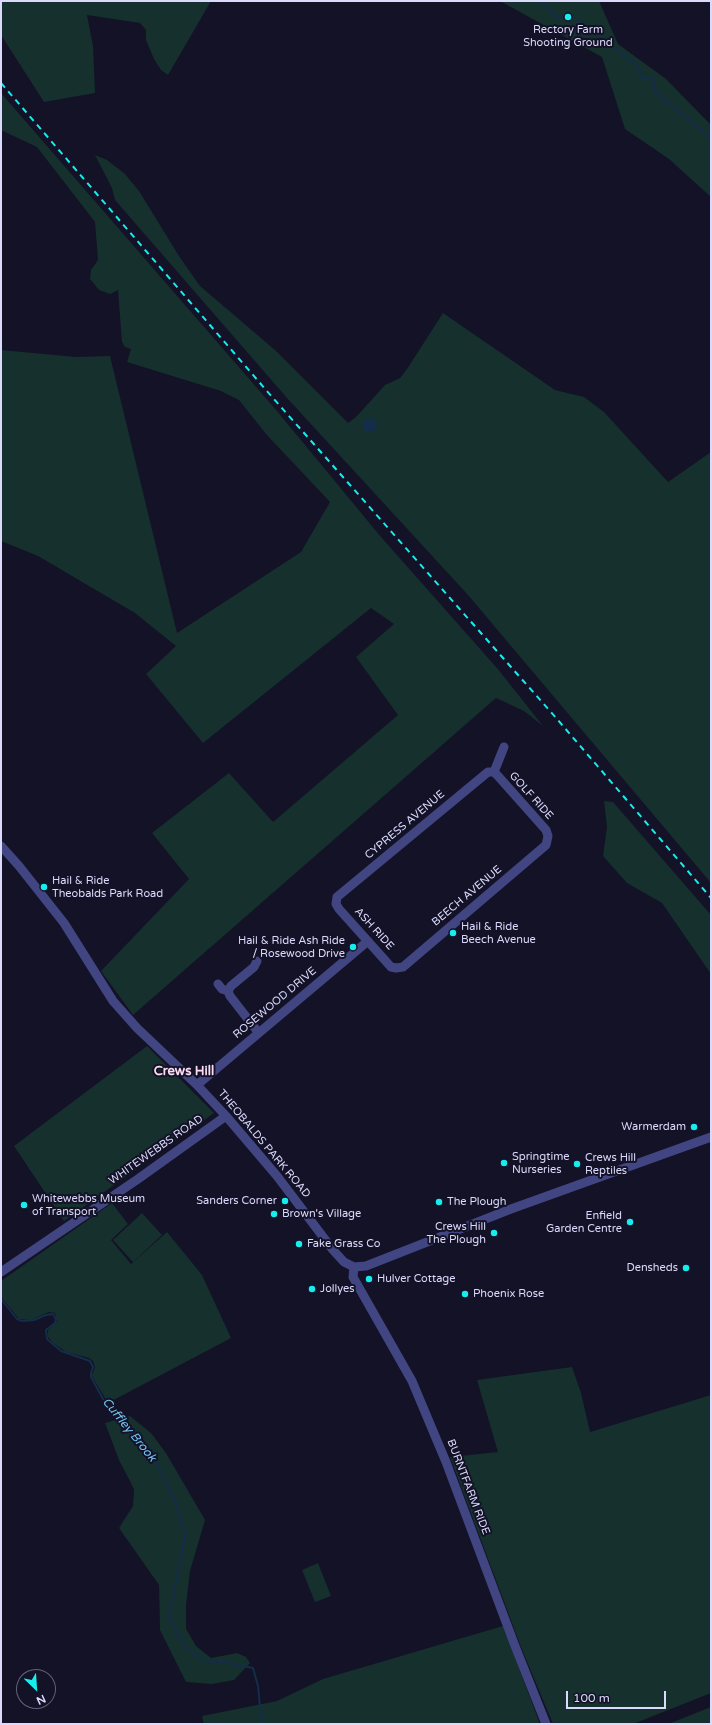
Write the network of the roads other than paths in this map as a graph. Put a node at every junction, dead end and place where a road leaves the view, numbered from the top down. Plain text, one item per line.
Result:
1 (504, 747) dead end
2 (494, 772) junction
3 (548, 836) joint
4 (1, 846) edge
5 (336, 904) joint
6 (368, 941) junction
7 (257, 961) dead end
8 (396, 968) joint
9 (218, 984) dead end
10 (228, 991) junction
11 (258, 1032) junction
12 (197, 1085) junction
13 (226, 1116) junction
14 (711, 1137) edge
15 (357, 1268) junction
16 (2, 1272) edge
17 (546, 1724) edge

1 - 2 street
2 - 3 street, GOLF RIDE
2 - 5 street, CYPRESS AVENUE
3 - 8 street, BEECH AVENUE
4 - 12 street, THEOBALDS PARK ROAD
5 - 6 street, ASH RIDE
6 - 8 street, ASH RIDE
6 - 11 street, ROSEWOOD DRIVE
7 - 10 street
9 - 10 street
10 - 11 street
11 - 12 street, ROSEWOOD DRIVE
12 - 13 street, THEOBALDS PARK ROAD
13 - 15 street, THEOBALDS PARK ROAD
13 - 16 street, WHITEWEBBS ROAD
14 - 15 street
15 - 17 street, BURNTFARM RIDE

